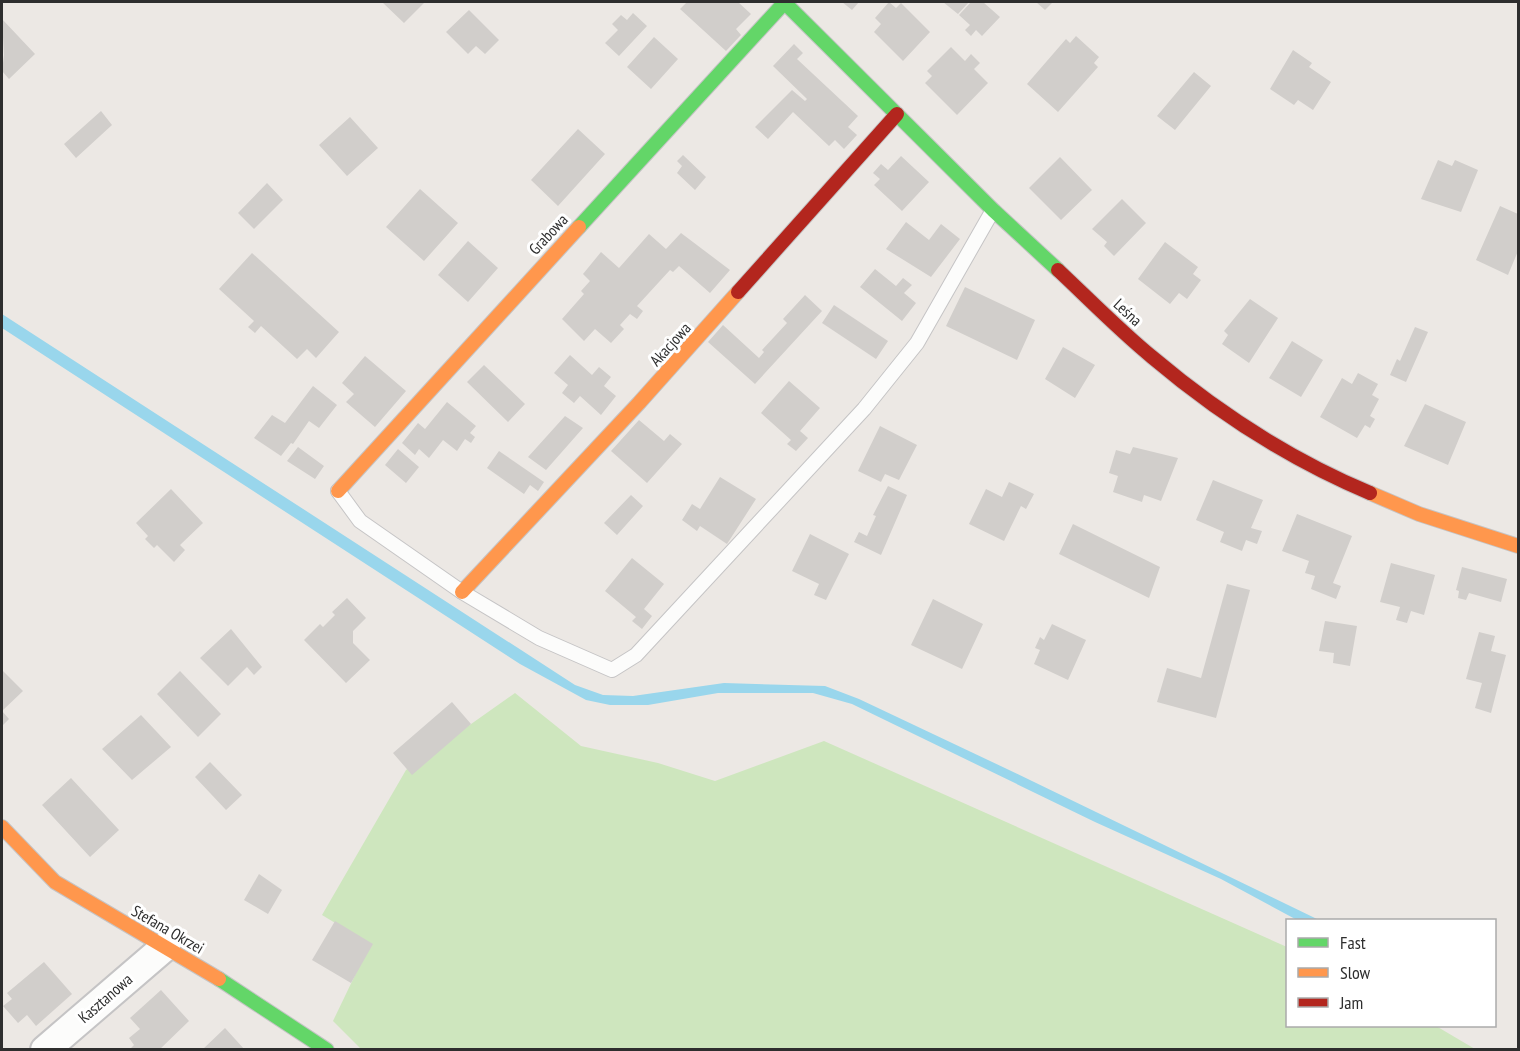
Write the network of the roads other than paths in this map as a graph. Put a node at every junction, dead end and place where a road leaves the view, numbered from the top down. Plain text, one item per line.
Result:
1 (785, 2) edge
2 (897, 114) junction
3 (993, 210) junction
4 (338, 491) joint
5 (1518, 546) edge
6 (462, 592) junction
7 (2, 827) edge
8 (166, 946) junction
9 (45, 1050) edge
10 (327, 1050) edge

1 - 2 street, Leśna
1 - 4 street, Grabowa
2 - 3 street, Leśna
2 - 6 street, Akacjowa
3 - 5 street, Leśna
3 - 6 lane
4 - 6 lane
7 - 8 street, Stefana Okrzei
8 - 9 street, Kasztanowa
8 - 10 street, Stefana Okrzei

